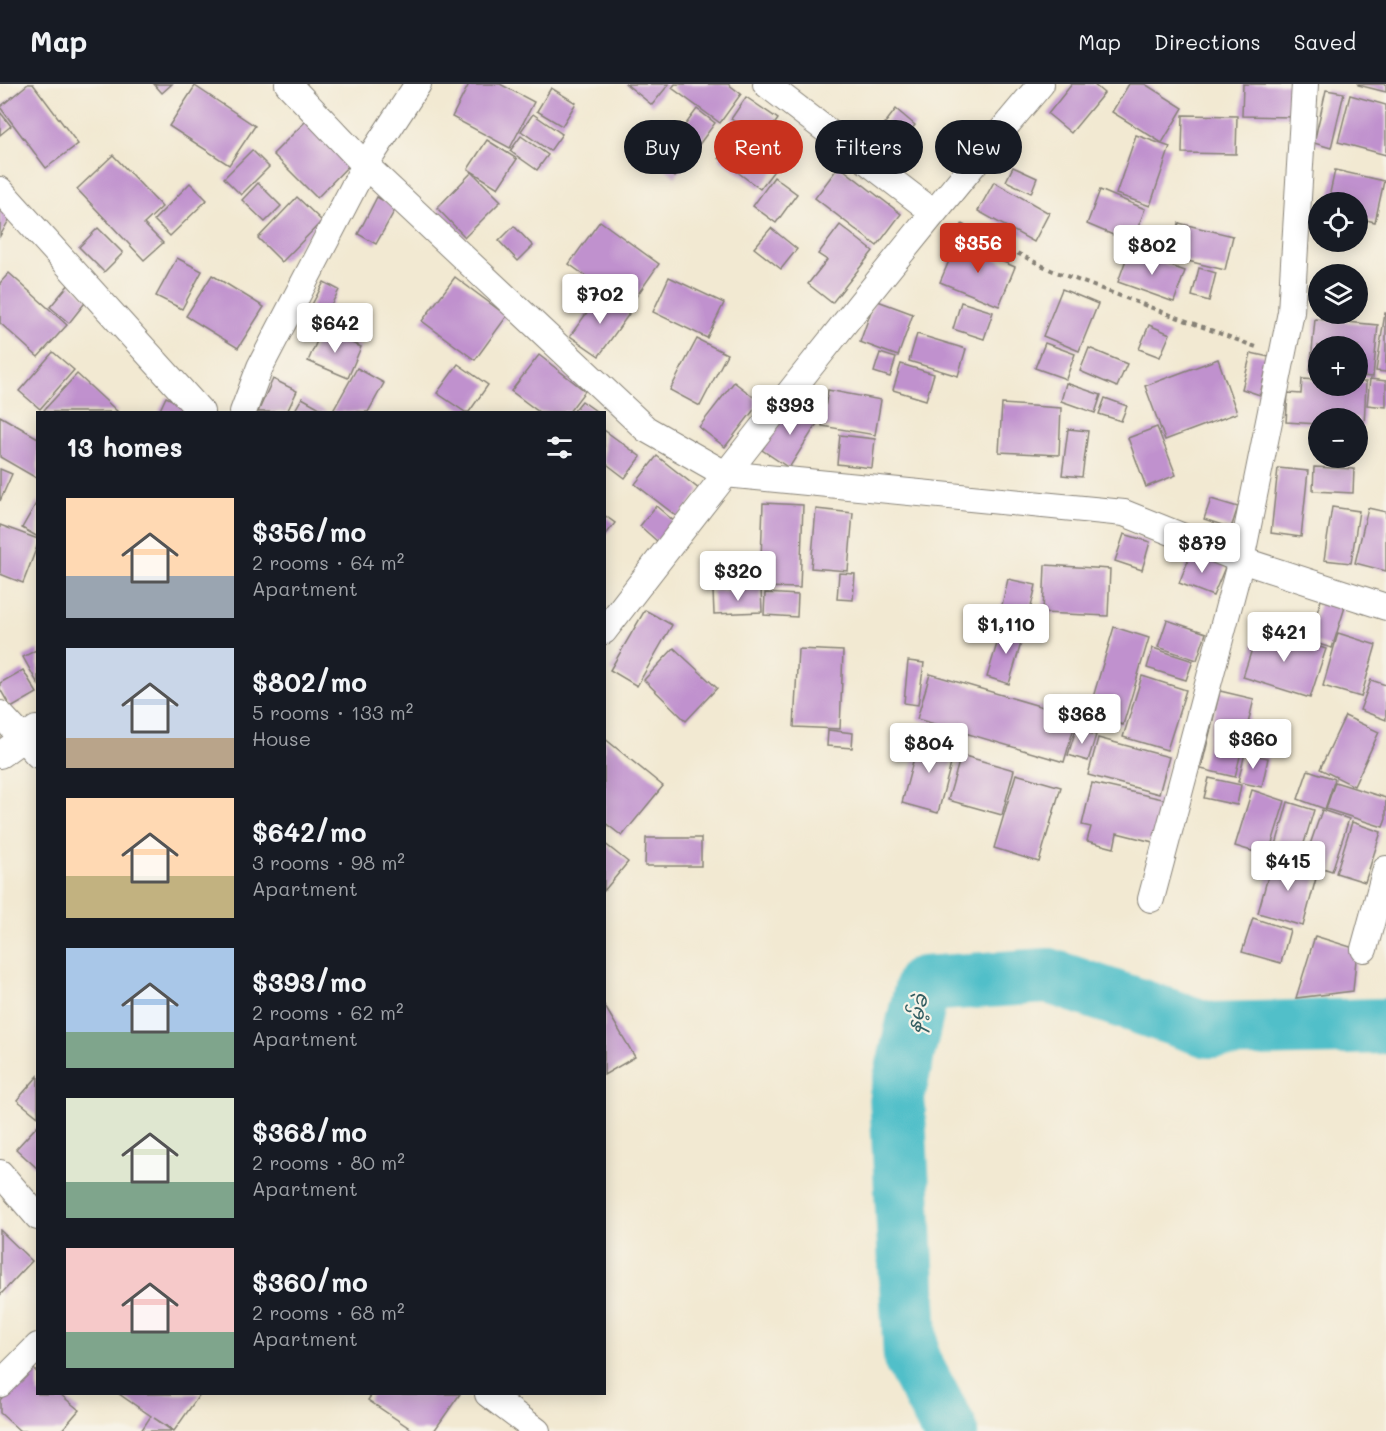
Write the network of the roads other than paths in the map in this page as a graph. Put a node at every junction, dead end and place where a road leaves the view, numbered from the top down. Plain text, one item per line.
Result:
1 (288, 84) edge
2 (418, 84) edge
3 (766, 84) edge
4 (1041, 84) edge
5 (1305, 84) edge
6 (365, 165) junction
7 (0, 189) edge
8 (933, 212) junction
9 (200, 411) edge
10 (243, 411) edge
11 (725, 474) junction
12 (1241, 560) junction
13 (1386, 607) edge
14 (606, 628) edge
15 (0, 714) edge
16 (33, 740) edge
17 (0, 755) edge
18 (1386, 869) edge
19 (1151, 899) dead end
20 (1364, 949) dead end
21 (0, 1173) edge
22 (36, 1215) edge
23 (36, 1348) edge
24 (0, 1384) edge
25 (489, 1395) edge
26 (537, 1431) edge

1 - 6 street
2 - 6 street
3 - 8 street
4 - 8 street
5 - 12 street
6 - 10 street
6 - 11 street
7 - 9 street
8 - 11 street
11 - 12 street
11 - 14 street
12 - 13 street
12 - 19 street
15 - 16 street
16 - 17 street
18 - 20 street
21 - 22 street
23 - 24 street
25 - 26 street

